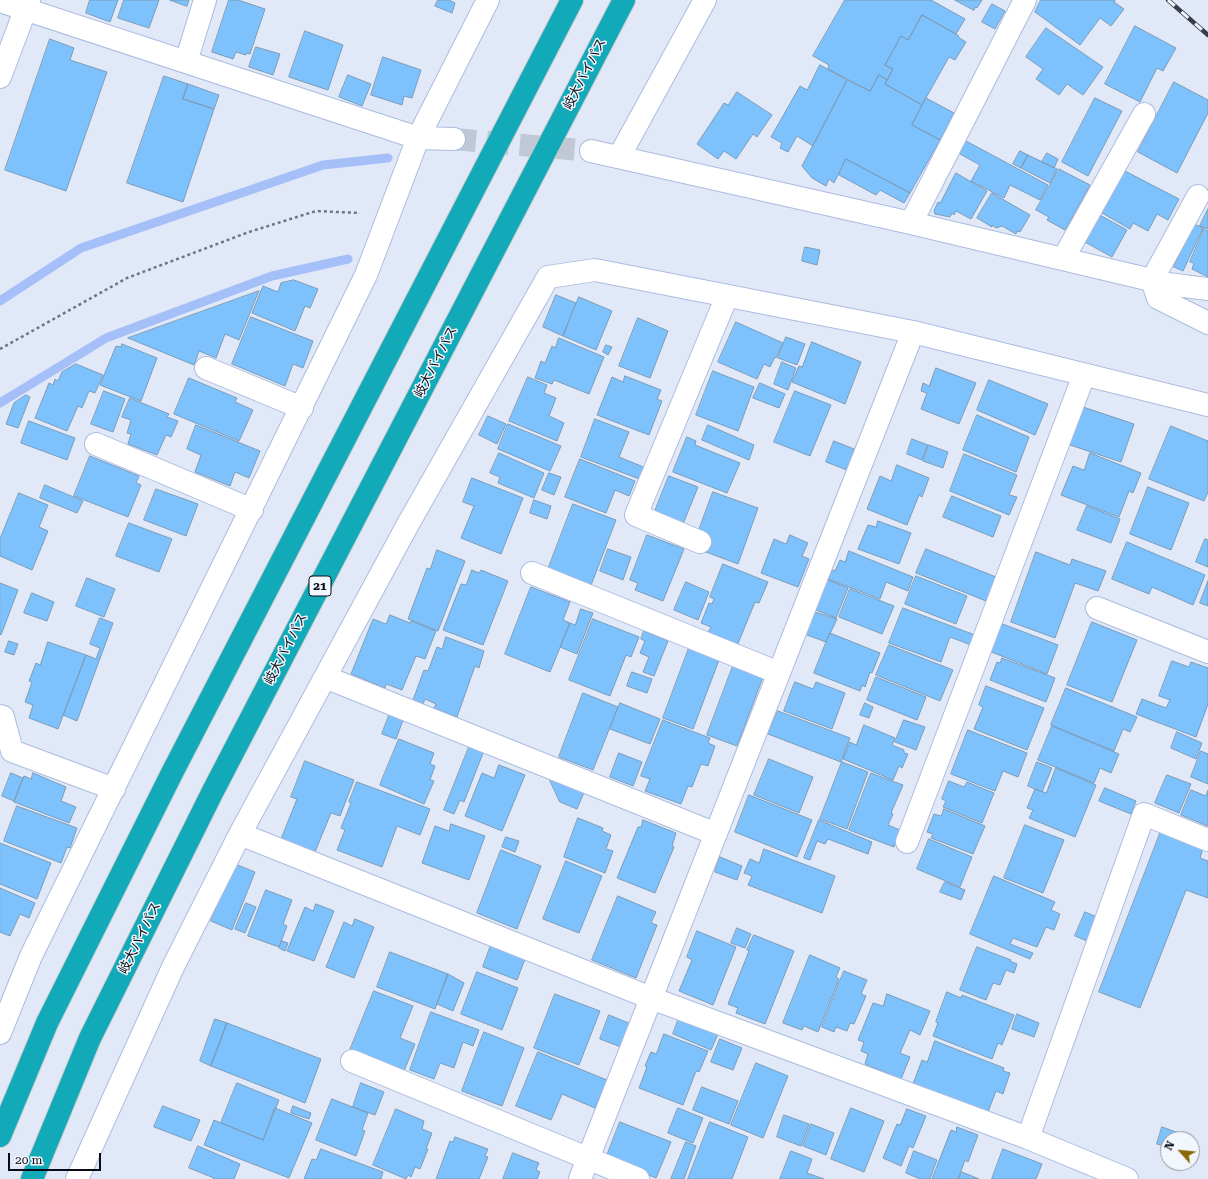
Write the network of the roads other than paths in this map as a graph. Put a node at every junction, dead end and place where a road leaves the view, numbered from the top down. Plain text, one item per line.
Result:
1 (205, 0) edge
2 (488, 0) edge
3 (572, 0) edge
4 (624, 0) edge
5 (705, 0) edge
6 (1025, 0) edge
7 (0, 1) edge
8 (27, 5) edge
9 (186, 62) junction
10 (0, 77) edge
11 (1144, 114) dead end
12 (418, 138) junction
13 (454, 139) tunnel mouth
14 (591, 151) tunnel mouth
15 (619, 157) junction
16 (1198, 196) dead end
17 (911, 223) junction
18 (1063, 259) junction
19 (1152, 280) junction
20 (1208, 289) edge
21 (727, 296) junction
22 (1208, 323) edge
23 (913, 332) junction
24 (206, 368) dead end
25 (1084, 375) junction
26 (1208, 406) edge
27 (302, 408) junction
28 (96, 444) dead end
29 (252, 510) junction
30 (700, 542) dead end
31 (532, 573) dead end
32 (1097, 608) dead end
33 (1208, 652) edge
34 (779, 672) junction
35 (325, 677) junction
36 (0, 716) edge
37 (114, 789) junction
38 (240, 834) junction
39 (716, 834) junction
40 (1208, 840) edge
41 (907, 842) dead end
42 (651, 998) junction
43 (0, 1033) edge
44 (352, 1061) dead end
45 (0, 1136) edge
46 (1028, 1138) junction
47 (588, 1159) junction
48 (32, 1179) edge
49 (78, 1179) edge
50 (580, 1179) edge
51 (638, 1179) edge
52 (1127, 1179) edge

1 - 9 street
2 - 12 street
3 - 45 highway
4 - 48 highway, 岐大バイパス / 21
5 - 15 street
6 - 17 street
7 - 8 street
8 - 9 street
8 - 10 street
9 - 12 street
11 - 18 street
12 - 13 street
12 - 27 street
14 - 15 street
15 - 17 street
16 - 19 street
17 - 18 street
18 - 19 street
19 - 20 street
19 - 22 street
21 - 23 street
21 - 30 street
21 - 35 street
23 - 25 street
23 - 34 street
24 - 27 street
25 - 26 street
25 - 41 street
27 - 29 street
28 - 29 street
29 - 37 street
31 - 34 street
32 - 33 street
34 - 39 street
35 - 38 street
35 - 39 street
36 - 37 street
37 - 43 street
38 - 42 street
38 - 49 street
39 - 42 street
40 - 46 street
42 - 46 street
42 - 47 street
44 - 47 street
46 - 52 street
47 - 50 street
47 - 51 street

